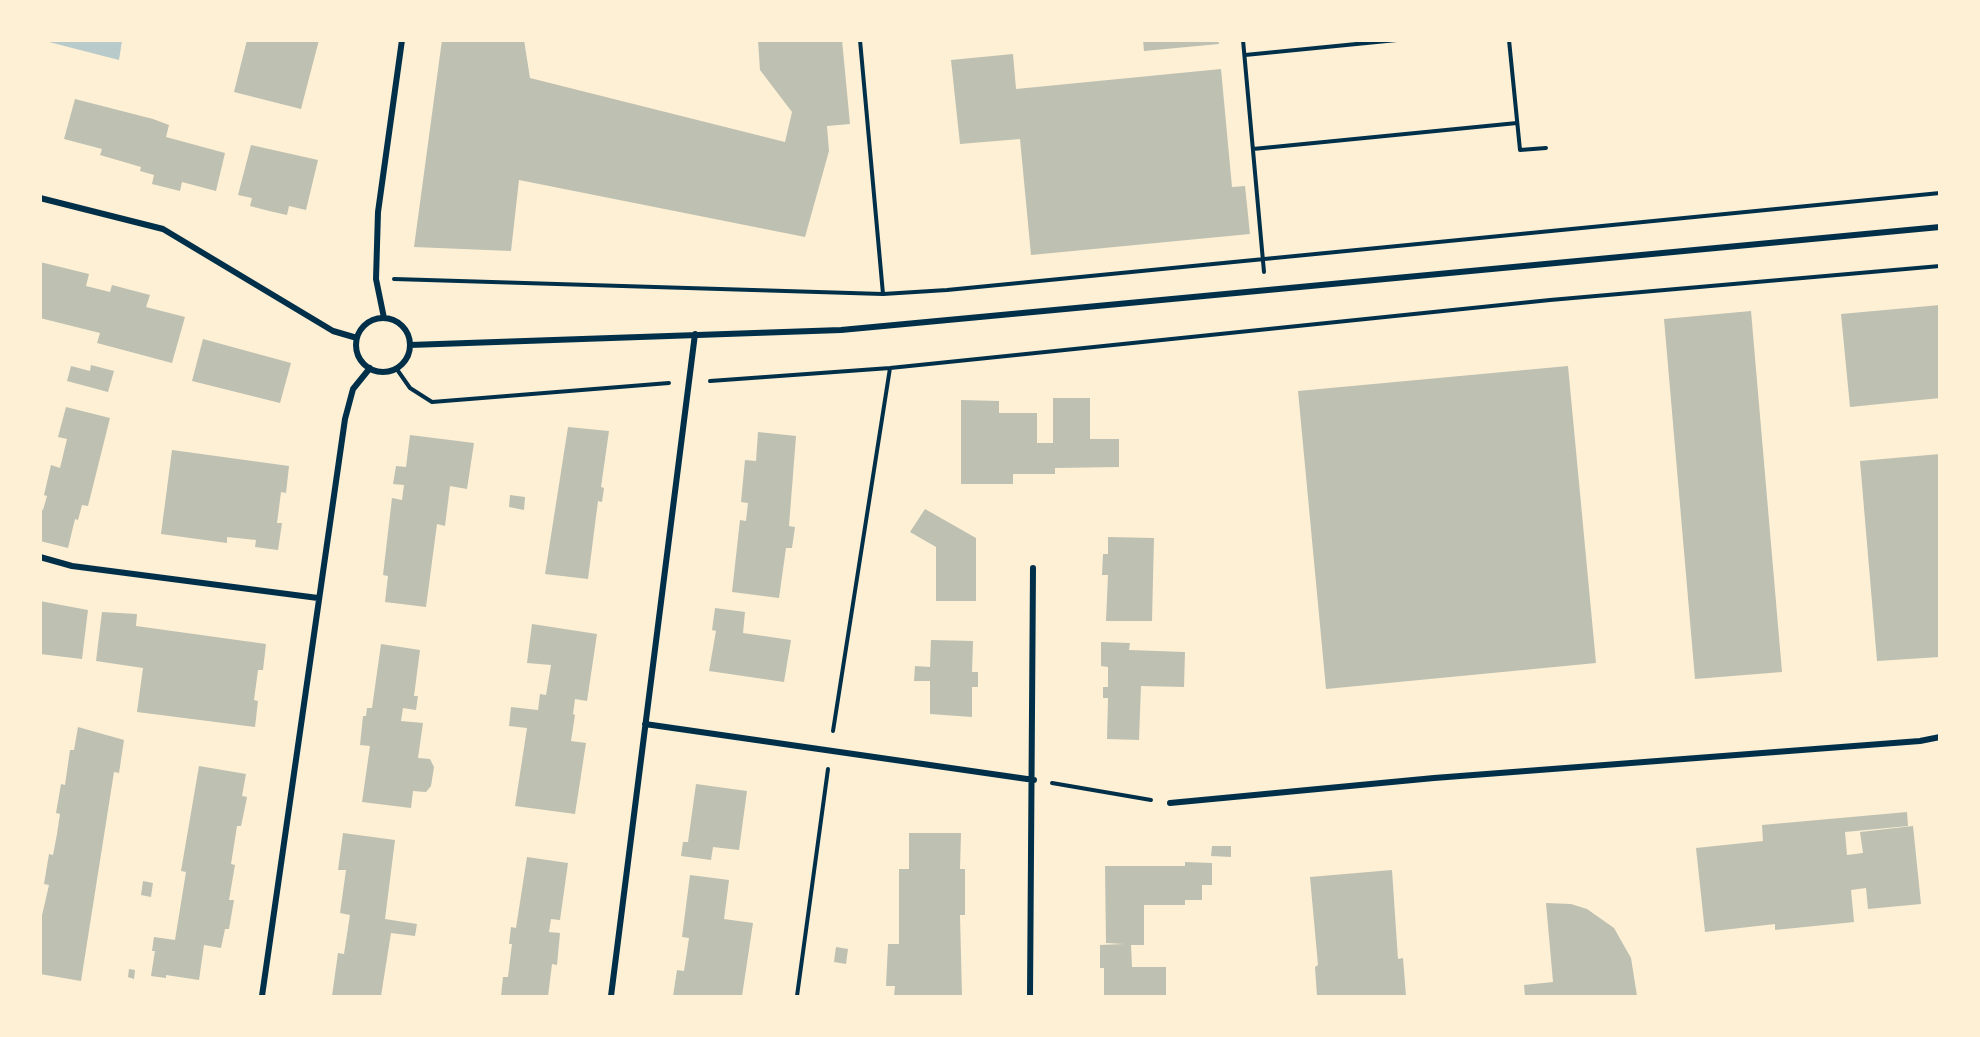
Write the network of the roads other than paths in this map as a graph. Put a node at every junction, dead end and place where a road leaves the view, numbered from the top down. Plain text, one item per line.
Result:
1 (402, 40) edge
2 (40, 198) edge
3 (1940, 227) edge
4 (384, 318) junction
5 (695, 334) junction
6 (357, 338) junction
7 (410, 345) junction
8 (370, 368) junction
9 (40, 557) edge
10 (1033, 568) dead end
11 (318, 598) junction
12 (645, 724) junction
13 (1940, 737) edge
14 (1034, 780) junction
15 (1170, 803) road end
16 (262, 996) edge
17 (611, 996) edge
18 (1030, 996) edge

1 - 4 street
2 - 6 street
3 - 5 street
4 - 6 street
4 - 7 street
5 - 7 street
5 - 12 street
6 - 8 street
7 - 8 street
8 - 11 street
9 - 11 street
10 - 14 street
11 - 16 street
12 - 14 street
12 - 17 street
13 - 15 street
14 - 18 street

